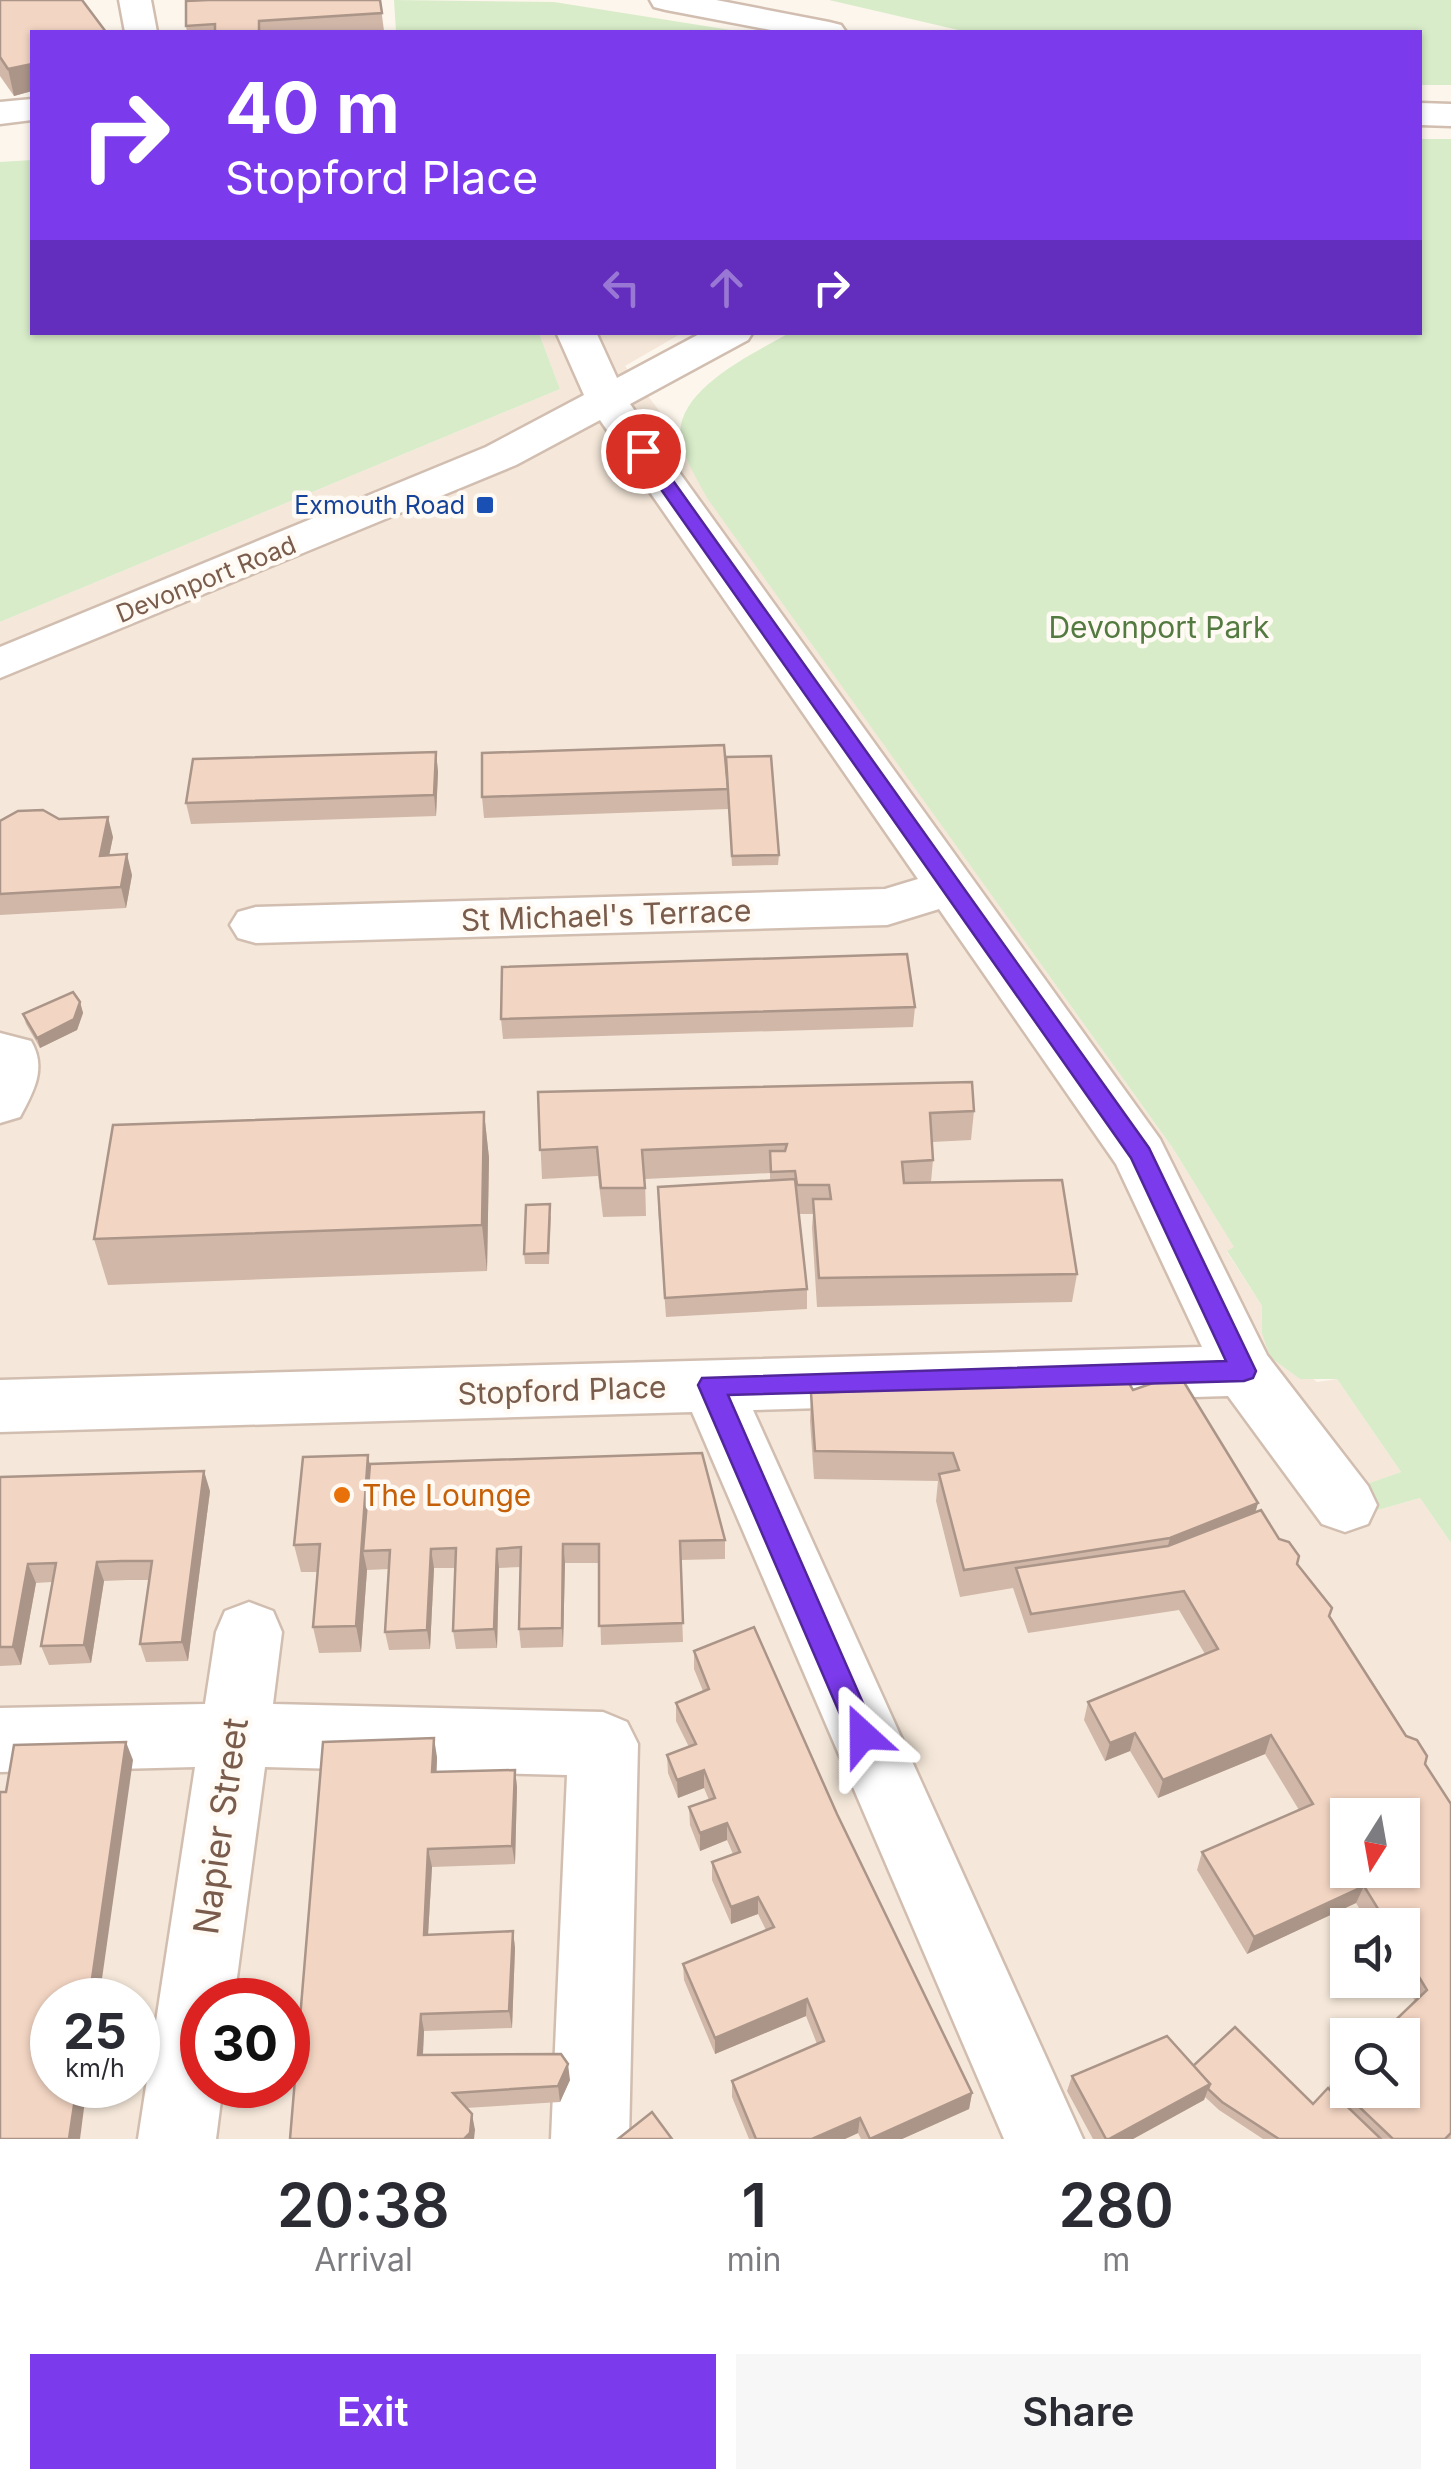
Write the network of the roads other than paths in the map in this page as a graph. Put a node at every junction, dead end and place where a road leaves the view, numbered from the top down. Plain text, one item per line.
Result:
1 (135, 0) edge
2 (666, 0) edge
3 (141, 30) edge
4 (818, 30) edge
5 (30, 110) edge
6 (0, 113) edge
7 (1422, 114) edge
8 (1451, 115) edge
9 (577, 335) edge
10 (728, 335) edge
11 (607, 400) junction
12 (0, 664) edge
13 (953, 886) junction
14 (256, 925) dead end
15 (0, 1053) edge
16 (0, 1102) edge
17 (1244, 1371) junction
18 (711, 1385) junction
19 (0, 1406) edge
20 (1345, 1505) dead end
21 (249, 1632) dead end
22 (232, 1736) junction
23 (0, 1740) edge
24 (177, 2139) edge
25 (590, 2139) edge
26 (1044, 2139) edge

1 - 3 street
2 - 4 street
5 - 6 street
7 - 8 street
9 - 11 street
10 - 11 street, Devonport Road
11 - 12 street, Devonport Road
11 - 13 street
13 - 14 street, St Michael's Terrace
13 - 17 street
15 - 16 street
17 - 18 street, Stopford Place
17 - 20 street
18 - 19 street, Stopford Place
18 - 26 street
21 - 22 street, Napier Street
22 - 23 street
22 - 24 street, Napier Street
22 - 25 street

